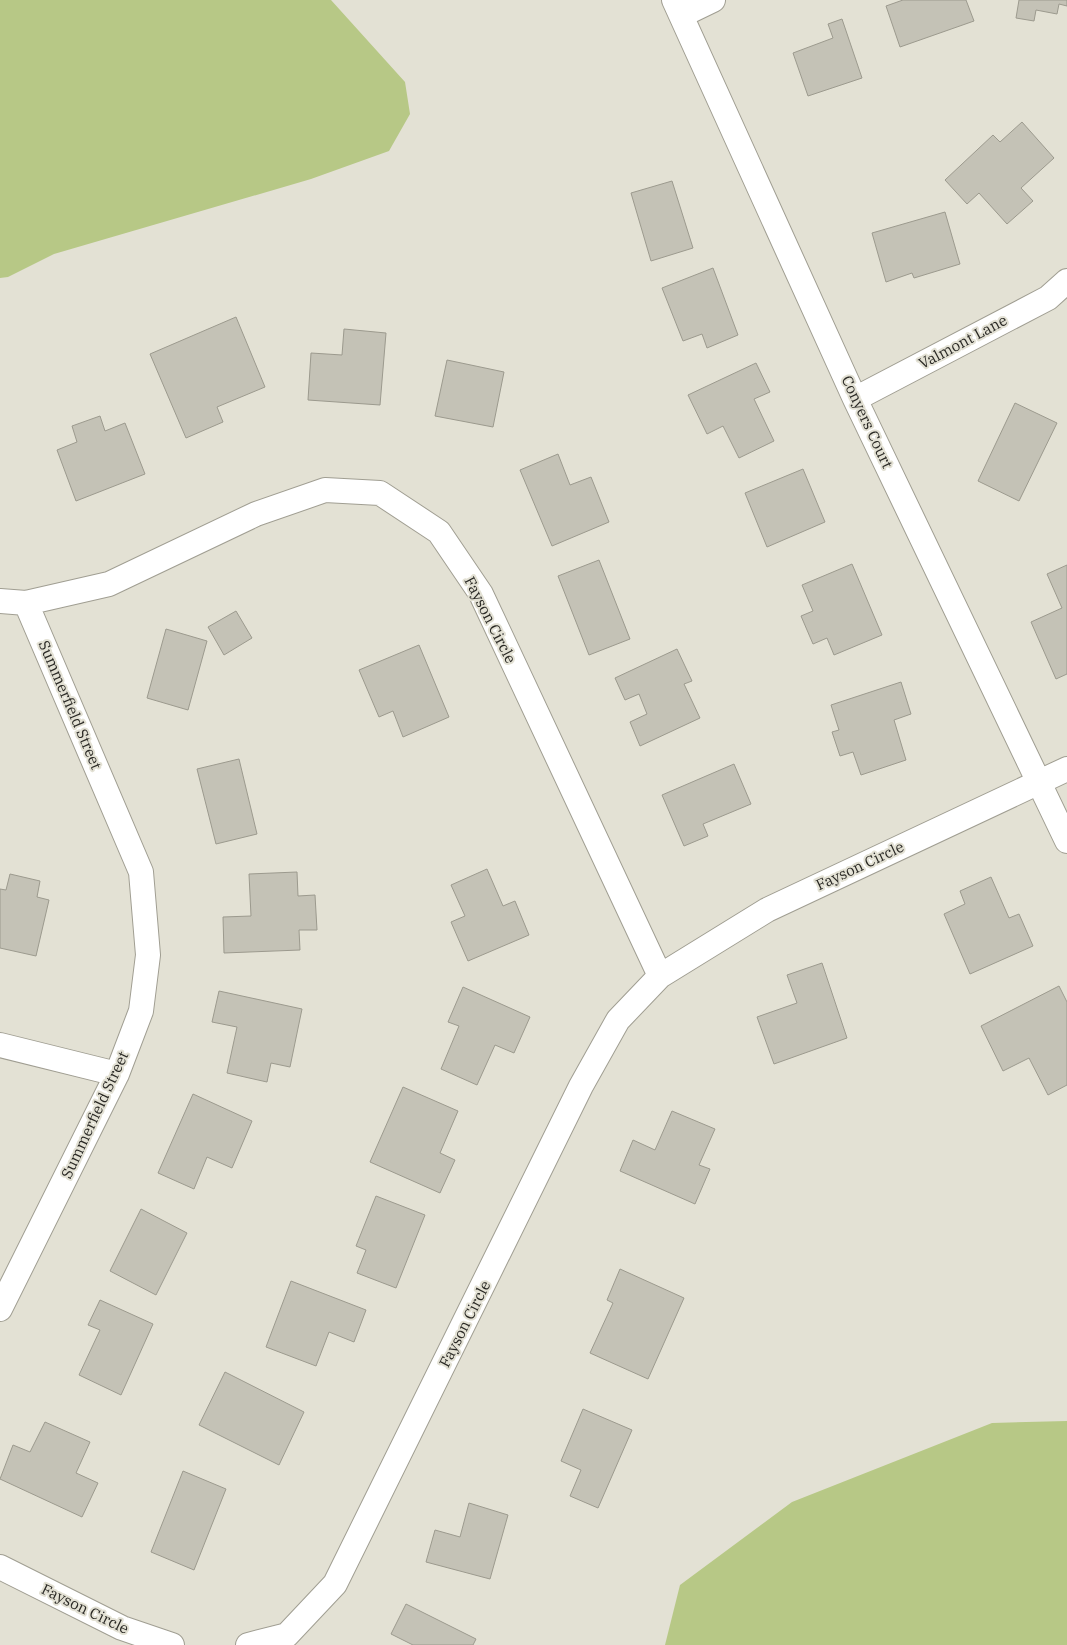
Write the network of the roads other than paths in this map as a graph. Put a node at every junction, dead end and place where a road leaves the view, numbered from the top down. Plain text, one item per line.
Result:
1 (713, 0) edge
2 (678, 8) edge
3 (1067, 281) edge
4 (855, 399) junction
5 (0, 601) edge
6 (26, 603) junction
7 (1067, 769) edge
8 (1038, 782) junction
9 (1067, 841) edge
10 (660, 976) junction
11 (0, 1045) edge
12 (118, 1074) junction
13 (0, 1309) edge
14 (0, 1567) edge
15 (172, 1645) edge
16 (248, 1645) edge

1 - 2 street
2 - 4 street, Conyers Court
3 - 4 street, Valmont Lane
4 - 8 street, Conyers Court
5 - 6 street, Fayson Circle
6 - 10 street, Fayson Circle
6 - 12 street, Summerfield Street
7 - 8 street, Fayson Circle
8 - 9 street, Conyers Court
8 - 10 street, Fayson Circle
10 - 16 street, Fayson Circle
11 - 12 street
12 - 13 street, Summerfield Street
14 - 15 street, Fayson Circle

